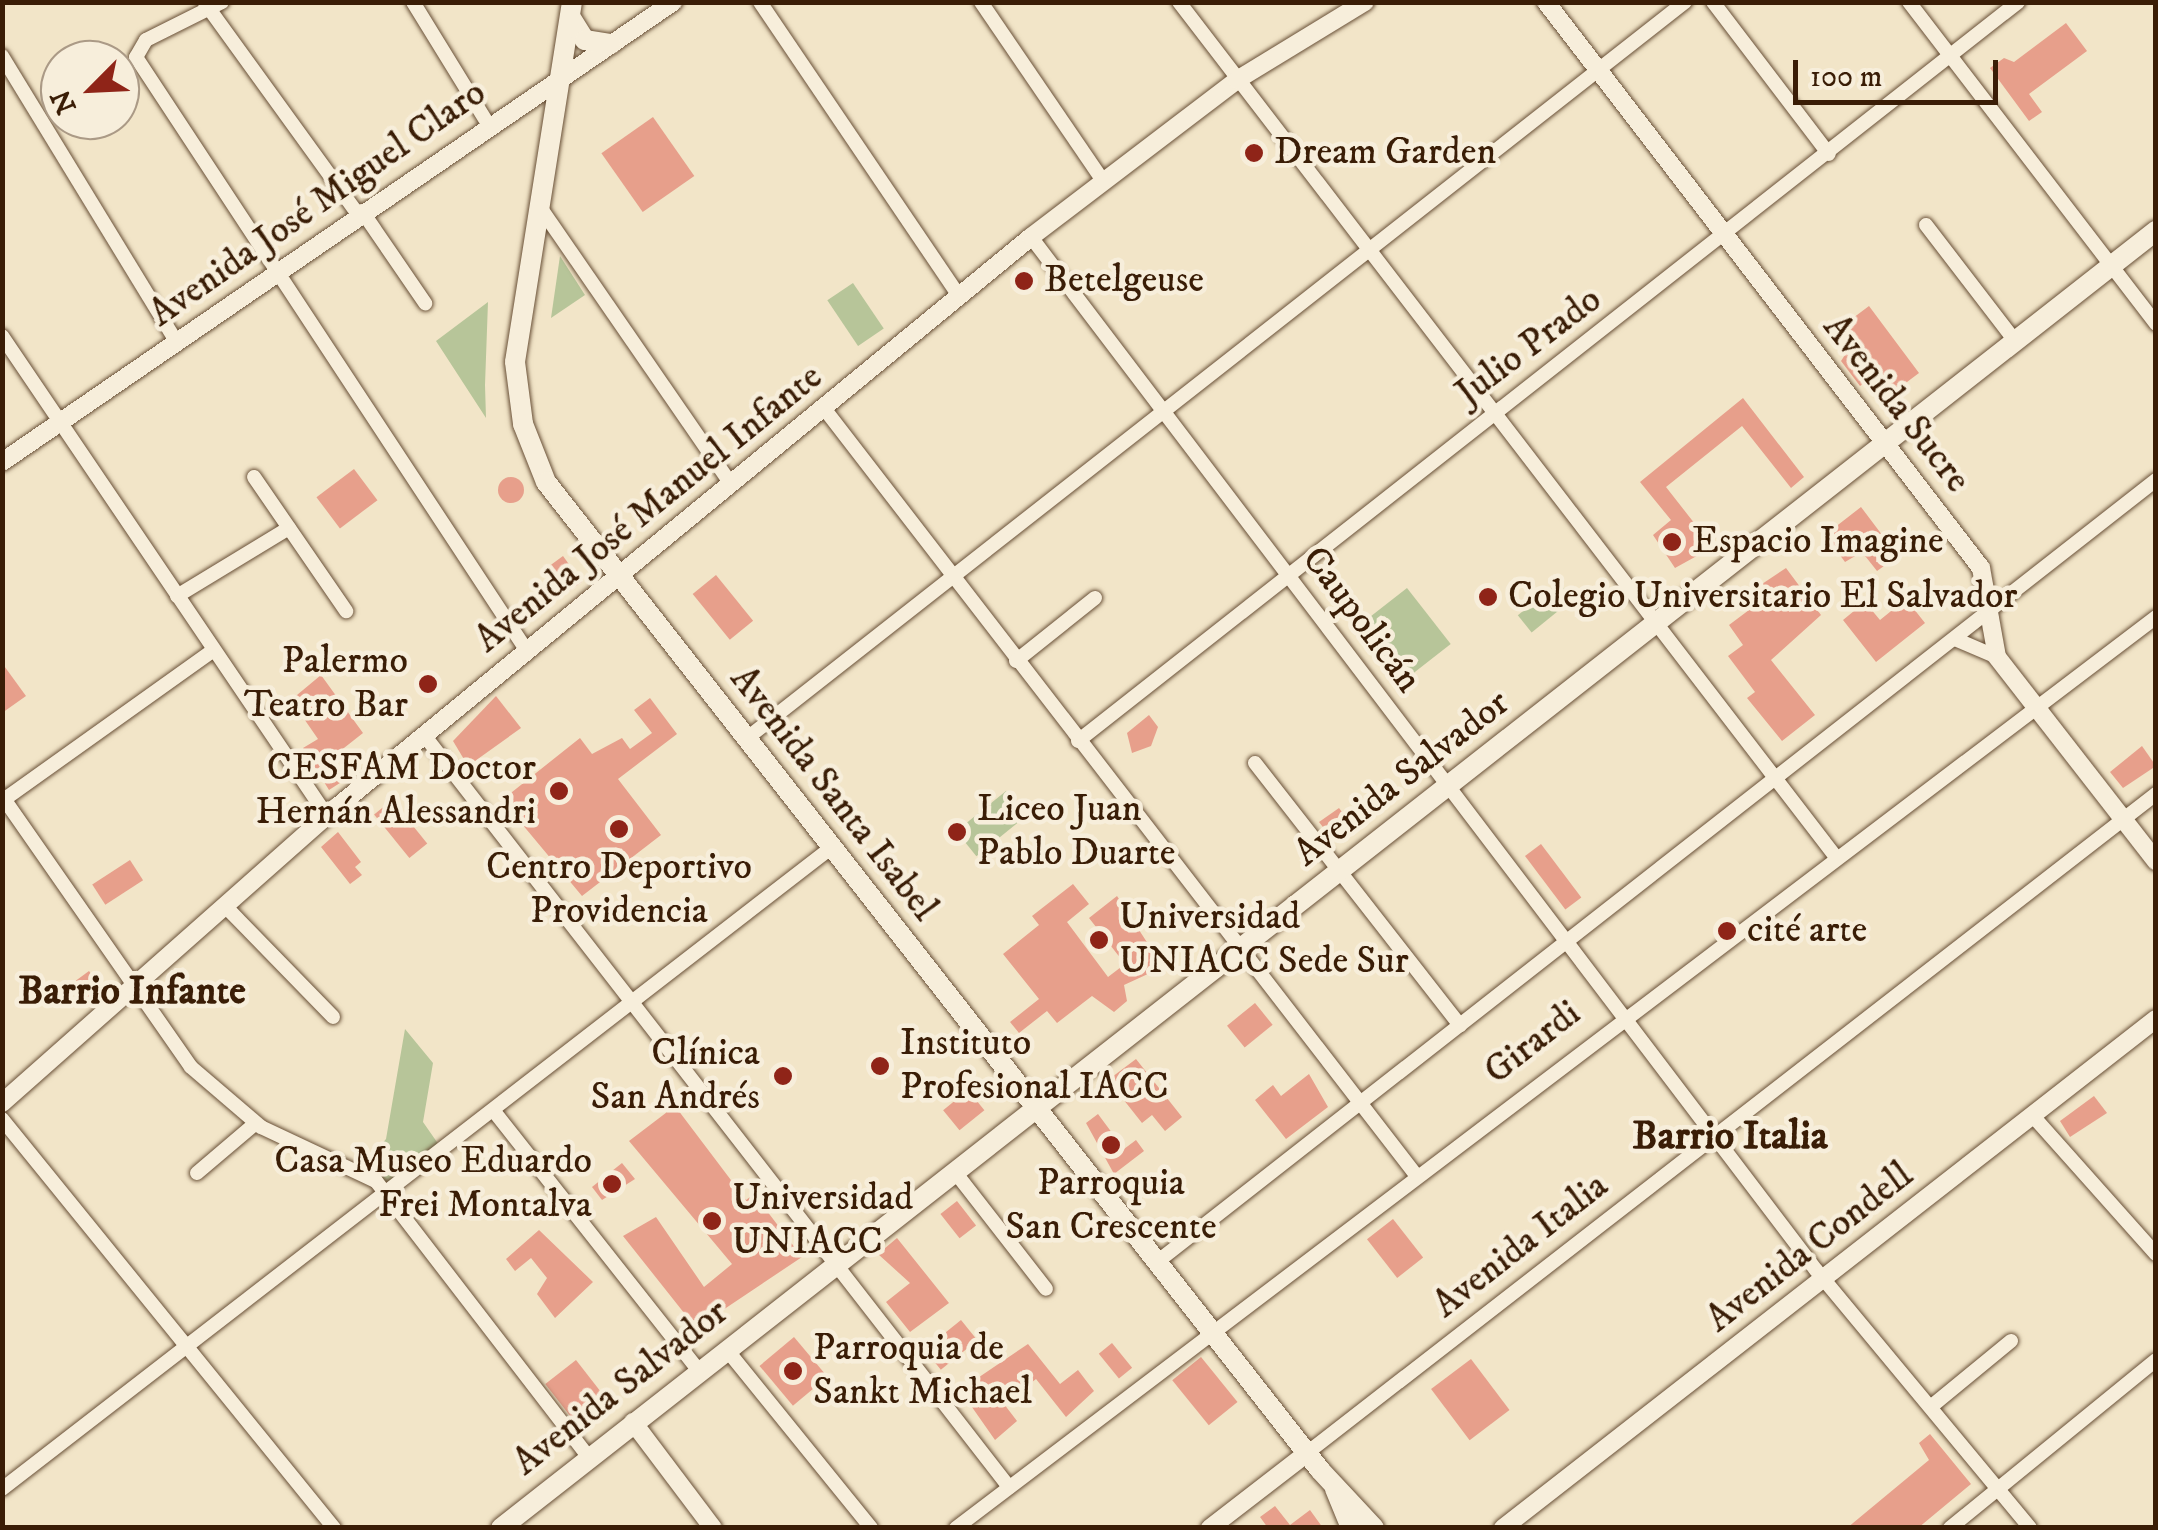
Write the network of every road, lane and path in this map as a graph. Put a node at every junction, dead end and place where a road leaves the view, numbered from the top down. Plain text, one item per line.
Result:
1 (414, 2) edge
2 (673, 2) edge
3 (760, 2) edge
4 (980, 2) edge
5 (1179, 2) edge
6 (1365, 2) edge
7 (1546, 2) edge
8 (1685, 2) edge
9 (1713, 2) edge
10 (1909, 2) edge
11 (2018, 2) edge
12 (212, 4) edge
13 (571, 10) edge
14 (611, 44) junction
15 (2, 56) edge
16 (1949, 56) junction
17 (1598, 70) junction
18 (560, 78) junction
19 (1237, 80) junction
20 (488, 124) junction
21 (1829, 154) junction
22 (1104, 182) junction
23 (542, 210) junction
24 (360, 213) junction
25 (1926, 225) dead end
26 (2156, 231) edge
27 (1031, 238) junction
28 (1725, 240) junction
29 (1370, 254) junction
30 (2111, 266) junction
31 (273, 274) junction
32 (959, 296) junction
33 (425, 302) dead end
34 (2156, 324) edge
35 (2, 336) edge
36 (176, 341) junction
37 (2015, 341) junction
38 (824, 407) junction
39 (1159, 409) junction
40 (1492, 415) junction
41 (60, 422) junction
42 (1886, 443) junction
43 (2, 462) edge
44 (254, 477) dead end
45 (2156, 480) edge
46 (730, 483) junction
47 (289, 528) junction
48 (616, 576) junction
49 (953, 578) junction
50 (1290, 580) junction
51 (177, 596) junction
52 (1096, 598) dead end
53 (346, 611) dead end
54 (1990, 612) junction
55 (2156, 617) edge
56 (1658, 626) junction
57 (1955, 640) junction
58 (214, 650) junction
59 (527, 651) junction
60 (1997, 657) junction
61 (1016, 661) junction
62 (2034, 707) junction
63 (424, 735) junction
64 (746, 739) junction
65 (1078, 741) junction
66 (1255, 762) dead end
67 (1775, 780) junction
68 (1447, 788) junction
69 (2156, 794) edge
70 (3, 799) edge
71 (328, 816) junction
72 (2122, 820) junction
73 (832, 847) junction
74 (1835, 856) junction
75 (2156, 861) edge
76 (1338, 872) junction
77 (227, 908) junction
78 (1567, 943) junction
79 (1239, 950) junction
80 (133, 992) junction
81 (632, 1002) junction
82 (1622, 1015) junction
83 (332, 1017) dead end
84 (2156, 1019) edge
85 (1460, 1025) junction
86 (2, 1103) edge
87 (1360, 1104) junction
88 (1037, 1109) junction
89 (492, 1110) junction
90 (2032, 1115) junction
91 (2, 1118) edge
92 (256, 1123) junction
93 (1716, 1137) junction
94 (955, 1172) junction
95 (197, 1173) dead end
96 (1416, 1175) junction
97 (386, 1192) junction
98 (2156, 1254) edge
99 (1157, 1262) junction
100 (836, 1264) junction
101 (1823, 1278) junction
102 (1046, 1289) dead end
103 (1212, 1332) junction
104 (2011, 1341) dead end
105 (186, 1347) junction
106 (727, 1350) junction
107 (2156, 1360) edge
108 (699, 1371) junction
109 (1934, 1406) junction
110 (632, 1422) junction
111 (1307, 1453) junction
112 (589, 1458) junction
113 (1331, 1484) junction
114 (1999, 1486) junction
115 (1009, 1487) junction
116 (2, 1489) edge
117 (334, 1528) edge
118 (500, 1528) edge
119 (714, 1528) edge
120 (871, 1528) edge
121 (956, 1528) edge
122 (1210, 1528) edge
123 (1350, 1528) edge
124 (1374, 1528) edge
125 (1504, 1528) edge
126 (1950, 1528) edge
127 (2030, 1528) edge

1 - 20 street
2 - 14 street, Avenida José Miguel Claro
3 - 32 street
4 - 22 street
5 - 19 street
6 - 19 street, Avenida José Manuel Infante
7 - 17 street, Avenida Sucre
8 - 17 street
9 - 21 street
10 - 16 street
11 - 16 street, Julio Prado
12 - 24 street
12 - 31 street
13 - 14 main road
13 - 18 main road, Avenida Santa Isabel
14 - 18 street, Avenida José Miguel Claro
15 - 36 street
16 - 21 street, Julio Prado
16 - 30 street
17 - 28 street, Avenida Sucre
17 - 29 street
18 - 20 street, Avenida José Miguel Claro
18 - 23 main road, Avenida Santa Isabel
19 - 22 street, Avenida José Manuel Infante
19 - 29 street
20 - 24 street, Avenida José Miguel Claro
21 - 28 street, Julio Prado
22 - 27 street, Avenida José Manuel Infante
23 - 46 street
23 - 48 main road, Avenida Santa Isabel
24 - 31 street, Avenida José Miguel Claro
24 - 33 street
25 - 37 street
26 - 30 main road, Avenida Salvador
27 - 32 street, Avenida José Manuel Infante
27 - 39 street, Caupolicán
28 - 40 street, Julio Prado
28 - 42 street, Avenida Sucre
29 - 39 street
29 - 40 street
30 - 34 street
30 - 37 main road, Avenida Salvador
31 - 36 street, Avenida José Miguel Claro
31 - 59 street
32 - 38 street, Avenida José Manuel Infante
35 - 41 street
36 - 41 street, Avenida José Miguel Claro
37 - 42 main road, Avenida Salvador
38 - 46 street, Avenida José Manuel Infante
38 - 49 street
39 - 49 street
39 - 50 street, Caupolicán
40 - 50 street, Julio Prado
40 - 56 street
41 - 43 street, Avenida José Miguel Claro
41 - 51 street
42 - 54 street, Avenida Sucre
42 - 56 main road, Avenida Salvador
44 - 47 street
45 - 54 street
46 - 48 street, Avenida José Manuel Infante
47 - 51 street
47 - 53 street
48 - 59 street, Avenida José Manuel Infante
48 - 64 main road, Avenida Santa Isabel
49 - 61 street
49 - 64 street
50 - 65 street, Julio Prado
50 - 68 street, Caupolicán
51 - 58 street
52 - 61 street
54 - 57 street
54 - 60 street, Avenida Sucre
55 - 62 street, Girardi
56 - 67 street
56 - 68 main road, Avenida Salvador
57 - 60 street
57 - 67 street
58 - 70 street
58 - 71 street
59 - 63 street, Avenida José Manuel Infante
60 - 62 street, Avenida Sucre
61 - 65 street
62 - 72 street, Avenida Sucre
62 - 74 street, Girardi
63 - 71 street, Avenida José Manuel Infante
63 - 81 street
64 - 73 main road, Avenida Santa Isabel
65 - 79 street
66 - 76 street
67 - 74 street
67 - 78 street
68 - 76 main road, Avenida Salvador
68 - 78 street, Caupolicán
69 - 72 street, Avenida Italia
70 - 80 street
71 - 77 street, Avenida José Manuel Infante
72 - 75 street, Avenida Sucre
72 - 93 street, Avenida Italia
73 - 81 street
73 - 88 main road, Avenida Santa Isabel
74 - 82 street, Girardi
76 - 79 main road, Avenida Salvador
76 - 85 street
77 - 80 street, Avenida José Manuel Infante
77 - 83 street
78 - 82 street, Caupolicán
78 - 85 street
79 - 87 street
79 - 88 main road, Avenida Salvador
80 - 86 street, Avenida José Manuel Infante
80 - 92 street
81 - 89 street
81 - 100 street
82 - 93 street, Caupolicán
82 - 96 street, Girardi
84 - 90 street, Avenida Condell
85 - 87 street
87 - 96 street
87 - 99 street
88 - 94 main road, Avenida Salvador
88 - 99 main road, Avenida Santa Isabel
89 - 97 street
89 - 108 street
90 - 98 street
90 - 101 street, Avenida Condell
91 - 105 street
92 - 95 street
92 - 97 street
93 - 101 street, Caupolicán
93 - 111 street, Avenida Italia
94 - 100 main road, Avenida Salvador
94 - 102 street
96 - 103 street, Girardi
97 - 105 street
97 - 112 street
99 - 103 main road, Avenida Santa Isabel
100 - 106 main road, Avenida Salvador
100 - 115 street
101 - 109 street, Caupolicán
101 - 125 street, Avenida Condell
103 - 111 main road, Avenida Santa Isabel
103 - 115 street, Girardi
104 - 109 street
105 - 116 street
105 - 117 street
106 - 108 main road, Avenida Salvador
106 - 120 street
107 - 114 street
108 - 110 main road, Avenida Salvador
109 - 114 street, Caupolicán
110 - 112 main road, Avenida Salvador
110 - 119 street
111 - 113 main road, Avenida Santa Isabel
111 - 122 street, Avenida Italia
112 - 118 main road, Avenida Salvador
113 - 123 street
113 - 124 main road, Avenida Santa Isabel
114 - 126 street
114 - 127 street, Caupolicán
115 - 121 street, Girardi

